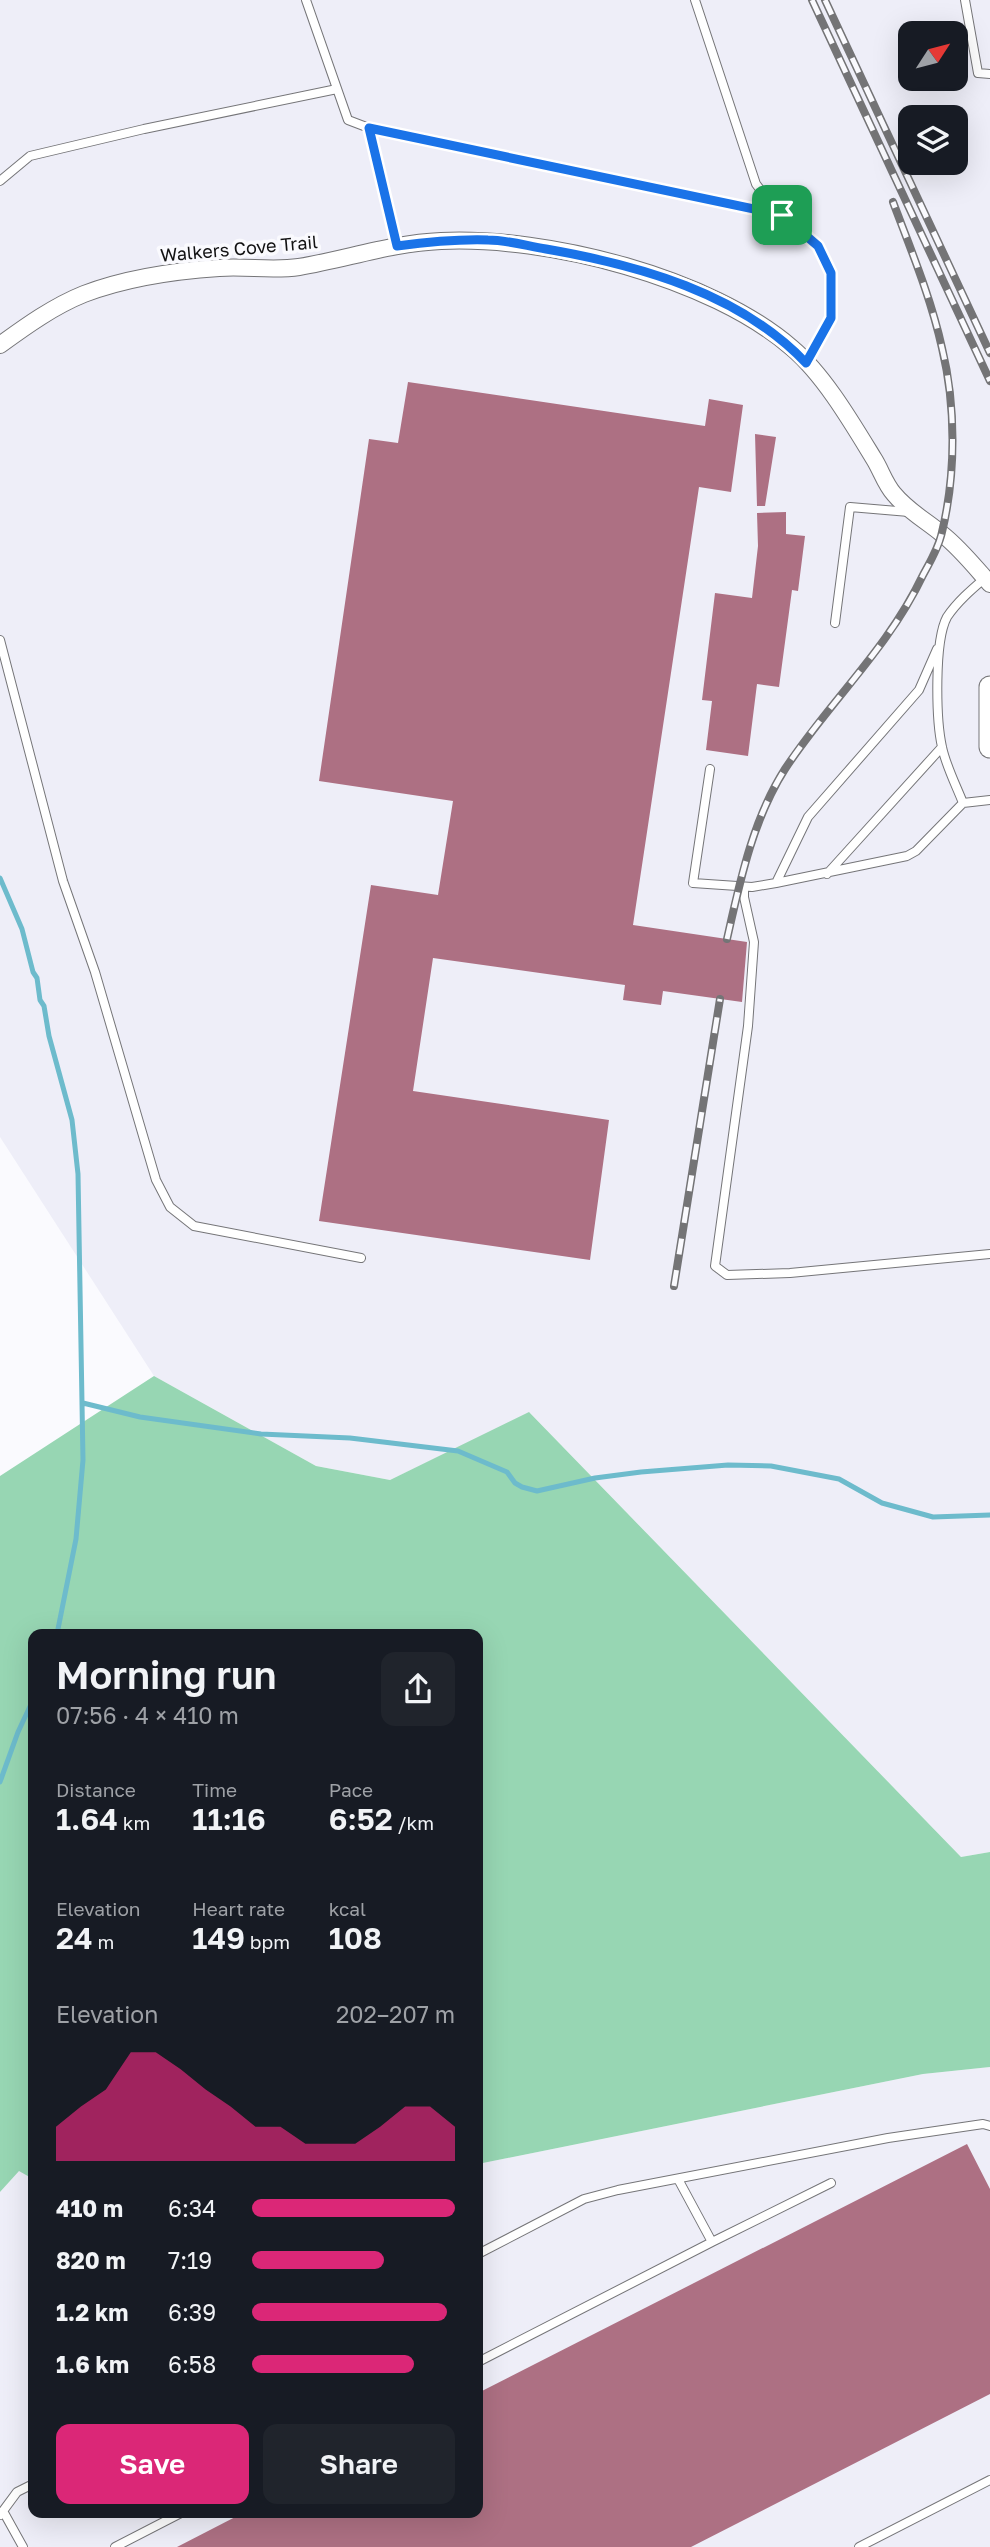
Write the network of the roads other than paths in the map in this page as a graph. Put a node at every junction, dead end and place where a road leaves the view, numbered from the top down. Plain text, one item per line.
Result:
1 (306, 0) edge
2 (695, 0) edge
3 (965, 0) edge
4 (990, 74) edge
5 (337, 89) junction
6 (369, 128) junction
7 (0, 181) edge
8 (782, 215) junction
9 (397, 246) junction
10 (0, 345) edge
11 (806, 363) junction
12 (911, 512) junction
13 (987, 581) edge
14 (835, 623) dead end
15 (0, 639) edge
16 (937, 649) junction
17 (990, 687) edge
18 (942, 747) junction
19 (990, 747) edge
20 (710, 769) dead end
21 (990, 800) edge
22 (963, 803) junction
23 (827, 874) junction
24 (776, 883) junction
25 (744, 887) junction
26 (990, 1254) edge
27 (361, 1258) dead end
28 (990, 2126) edge
29 (678, 2179) junction
30 (831, 2183) dead end
31 (712, 2242) junction
32 (483, 2251) edge
33 (483, 2359) edge
34 (990, 2480) edge
35 (28, 2486) edge
36 (1, 2513) edge
37 (171, 2518) edge
38 (23, 2547) edge
39 (115, 2547) edge
40 (859, 2547) edge

1 - 5 lane
2 - 8 lane
3 - 4 lane
5 - 6 lane
5 - 7 lane
6 - 8 lane
6 - 9 lane
8 - 11 lane
9 - 10 street, Walkers Cove Trail
9 - 11 street, Walkers Cove Trail
11 - 12 street, Walkers Cove Trail
12 - 13 street, Walkers Cove Trail
12 - 14 lane
13 - 16 lane
15 - 27 lane
16 - 18 lane
16 - 24 lane
17 - 19 street
18 - 22 lane
18 - 23 lane
20 - 25 lane
21 - 22 lane
22 - 23 lane
23 - 24 lane
24 - 25 lane
25 - 26 lane
28 - 29 lane
29 - 31 lane
29 - 32 lane
30 - 31 lane
31 - 33 lane
34 - 40 lane
35 - 36 lane
36 - 38 lane
37 - 39 lane

